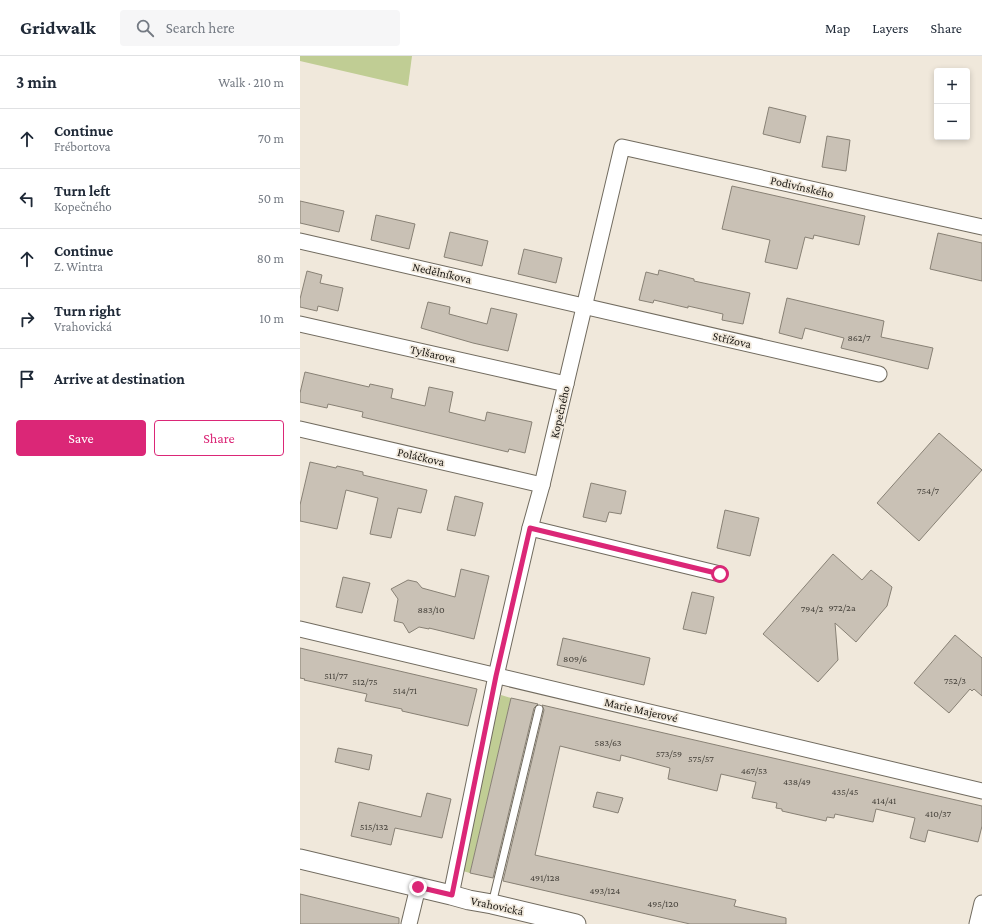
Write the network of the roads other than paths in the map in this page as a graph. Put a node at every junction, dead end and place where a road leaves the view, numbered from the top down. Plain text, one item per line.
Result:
1 (622, 147) joint
2 (982, 227) edge
3 (300, 241) edge
4 (584, 306) junction
5 (300, 324) edge
6 (879, 374) dead end
7 (566, 384) junction
8 (300, 429) edge
9 (542, 485) junction
10 (530, 528) junction
11 (720, 574) dead end
12 (300, 630) edge
13 (496, 676) junction
14 (539, 709) dead end
15 (982, 791) edge
16 (300, 860) edge
17 (418, 887) junction
18 (452, 895) junction
19 (982, 903) edge
20 (492, 904) junction
21 (409, 924) edge
22 (576, 924) edge
23 (977, 924) edge

1 - 2 street, Podivínského
1 - 4 street, Kopečného
3 - 4 street, Nedělníkova
4 - 6 street, Střížova
4 - 7 street, Kopečného
5 - 7 street, Tylšarova
7 - 9 street, Kopečného
8 - 9 street, Poláčkova
9 - 10 street, Kopečného
10 - 11 street
10 - 13 street, Kopečného
12 - 13 street, Marie Majerové
13 - 15 street, Marie Majerové
13 - 18 street, Kopečného
14 - 20 lane
16 - 17 street, Vrahovická
17 - 18 street, Vrahovická
17 - 21 street
18 - 20 street, Vrahovická
19 - 23 street
20 - 22 street, Vrahovická

